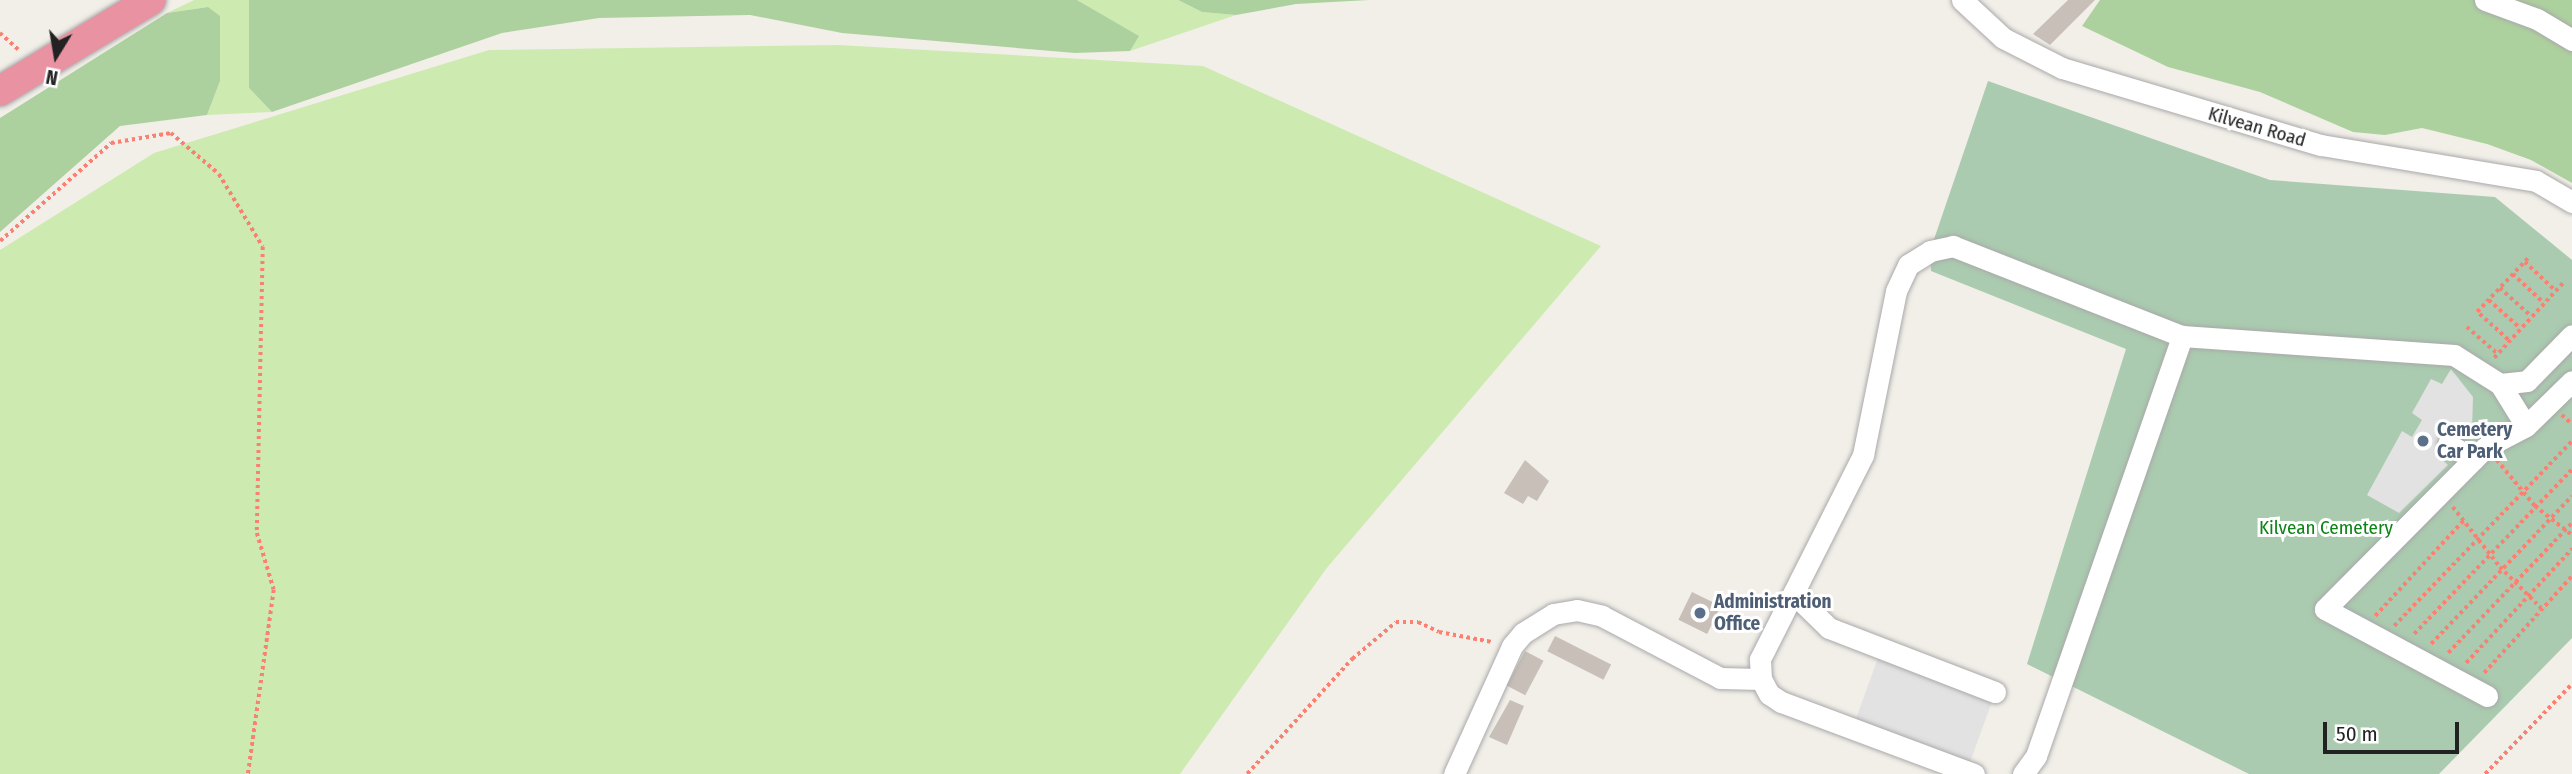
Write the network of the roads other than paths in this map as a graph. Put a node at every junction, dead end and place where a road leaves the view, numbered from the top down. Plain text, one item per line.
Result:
1 (151, 0) edge
2 (1962, 0) edge
3 (2486, 0) edge
4 (2572, 40) edge
5 (0, 91) edge
6 (2572, 202) edge
7 (2572, 335) edge
8 (2182, 336) junction
9 (2493, 380) junction
10 (2572, 381) edge
11 (2526, 426) junction
12 (2448, 444) dead end
13 (2480, 453) junction
14 (1794, 594) junction
15 (1761, 679) junction
16 (1995, 692) dead end
17 (2479, 692) road end
18 (1454, 774) edge
19 (1974, 774) edge
20 (2023, 774) edge

1 - 5 highway
2 - 6 street, Kilvean Road
3 - 4 street
7 - 9 street
8 - 9 street
8 - 14 street
8 - 20 street
9 - 11 street
10 - 11 street
11 - 13 street
12 - 13 street
13 - 17 street
14 - 15 street
14 - 16 street
15 - 18 street
15 - 19 street

